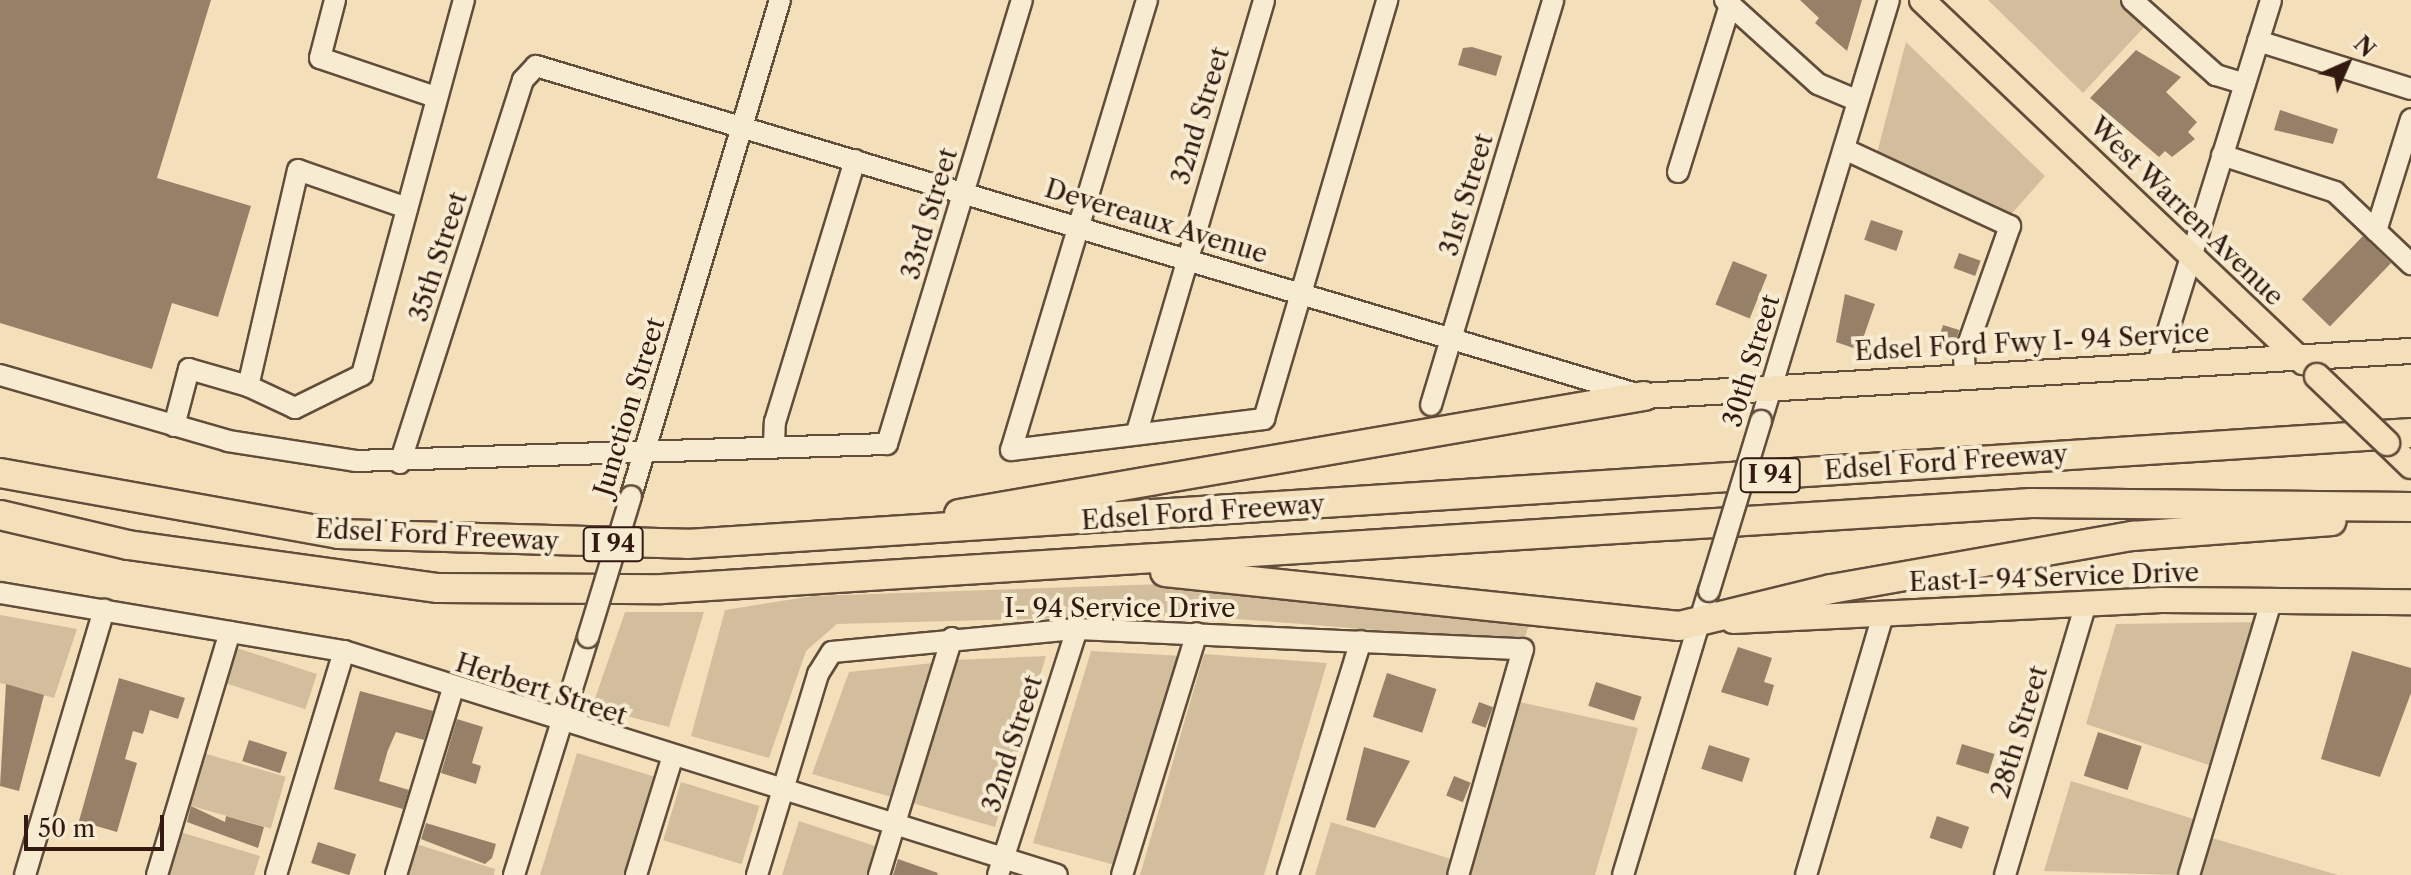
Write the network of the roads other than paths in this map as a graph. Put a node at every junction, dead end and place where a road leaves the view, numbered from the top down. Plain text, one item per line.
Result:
1 (335, 0) edge
2 (464, 0) edge
3 (780, 0) edge
4 (1022, 0) edge
5 (1147, 0) edge
6 (1264, 0) edge
7 (1387, 0) edge
8 (1553, 0) edge
9 (1889, 0) edge
10 (1922, 0) edge
11 (2132, 0) edge
12 (2271, 0) edge
13 (1728, 2) edge
14 (2258, 41) junction
15 (530, 69) joint
16 (2245, 84) junction
17 (2411, 89) edge
18 (435, 97) junction
19 (1858, 101) junction
20 (2411, 119) edge
21 (742, 126) junction
22 (1844, 149) junction
23 (2222, 155) junction
24 (855, 160) junction
25 (1678, 172) dead end
26 (963, 193) junction
27 (404, 207) junction
28 (1078, 227) junction
29 (2376, 231) junction
30 (2190, 255) junction
31 (1185, 259) junction
32 (2411, 264) edge
33 (1300, 294) junction
34 (1450, 340) junction
35 (2411, 351) edge
36 (2296, 356) junction
37 (2158, 363) junction
38 (0, 375) edge
39 (1965, 375) junction
40 (248, 386) junction
41 (1771, 387) junction
42 (1644, 396) junction
43 (1431, 405) dead end
44 (174, 426) junction
45 (1137, 432) junction
46 (2411, 433) edge
47 (774, 445) junction
48 (643, 449) junction
49 (391, 462) junction
50 (2411, 466) edge
51 (0, 473) edge
52 (2381, 507) junction
53 (2411, 507) edge
54 (0, 515) edge
55 (909, 530) junction
56 (1104, 562) junction
57 (0, 593) edge
58 (2272, 599) junction
59 (2411, 602) edge
60 (2086, 603) junction
61 (104, 610) junction
62 (1884, 612) junction
63 (1699, 624) junction
64 (1077, 629) junction
65 (230, 632) junction
66 (1197, 633) junction
67 (952, 638) junction
68 (1361, 641) junction
69 (344, 651) junction
70 (453, 689) junction
71 (560, 725) junction
72 (672, 759) junction
73 (782, 792) junction
74 (894, 826) junction
75 (1001, 867) edge
76 (25, 875) edge
77 (157, 875) edge
78 (276, 875) edge
79 (396, 875) edge
80 (514, 875) edge
81 (636, 875) edge
82 (757, 875) edge
83 (879, 875) edge
84 (1057, 875) edge
85 (1122, 875) edge
86 (1288, 875) edge
87 (1458, 875) edge
88 (1623, 875) edge
89 (1806, 875) edge
90 (2005, 875) edge
91 (2189, 875) edge

1 - 18 street
2 - 18 street
3 - 21 street, Junction Street
4 - 26 street, 33rd Street
5 - 28 street
6 - 31 street, 32nd Street
7 - 33 street
8 - 34 street, 31st Street
9 - 19 street, 30th Street
10 - 30 main road, West Warren Avenue
11 - 16 street
12 - 14 street
13 - 19 street
13 - 25 street
14 - 16 street
14 - 17 street
15 - 21 street, Devereaux Avenue
15 - 49 street, 35th Street
16 - 23 street
18 - 27 street
19 - 22 street, 30th Street
20 - 29 street
21 - 24 street, Devereaux Avenue
21 - 48 street, Junction Street
22 - 39 street
22 - 41 street, 30th Street
23 - 29 street
23 - 30 street
24 - 26 street, Devereaux Avenue
24 - 47 street
26 - 28 street, Devereaux Avenue
26 - 47 street, 33rd Street
27 - 40 street
27 - 40 street
28 - 31 street, Devereaux Avenue
28 - 45 street
29 - 32 street
30 - 36 main road, West Warren Avenue
30 - 37 street
31 - 33 street, Devereaux Avenue
31 - 45 street, 32nd Street
33 - 34 street, Devereaux Avenue
33 - 45 street
34 - 42 street, Devereaux Avenue
34 - 43 street, 31st Street
35 - 36 main road, Edsel Ford Fwy I- 94 Service
36 - 37 main road, Edsel Ford Fwy I- 94 Service
36 - 50 main road, West Warren Avenue, bridge
37 - 39 main road, Edsel Ford Fwy I- 94 Service
38 - 44 street
39 - 41 main road, Edsel Ford Fwy I- 94 Service
40 - 44 street
41 - 42 main road, Devereaux Avenue
41 - 63 street, 30th Street, bridge
42 - 55 highway
44 - 49 street
46 - 55 highway, Edsel Ford Freeway / I 94
47 - 48 street
48 - 49 street
48 - 71 street, Junction Street, bridge
51 - 55 highway, Edsel Ford Freeway / I 94
52 - 53 highway, Edsel Ford Freeway / I 94
52 - 56 highway, Edsel Ford Freeway / I 94
52 - 63 highway
54 - 56 highway, Edsel Ford Freeway / I 94
56 - 63 highway
57 - 61 street, Herbert Street
58 - 59 main road, East I- 94 Service Drive
58 - 60 main road, East I- 94 Service Drive
58 - 91 street
60 - 62 main road, East I- 94 Service Drive
60 - 90 street, 28th Street
61 - 65 street, Herbert Street
61 - 76 street
62 - 63 main road, East I- 94 Service Drive
62 - 89 street
63 - 88 street, 30th Street
64 - 66 street, I- 94 Service Drive
64 - 67 street, I- 94 Service Drive
64 - 75 street, 32nd Street
65 - 69 street, Herbert Street
65 - 77 street
66 - 68 street, I- 94 Service Drive
66 - 85 street
67 - 73 street, I- 94 Service Drive
67 - 74 street
68 - 86 street
68 - 87 street, I- 94 Service Drive
69 - 70 street, Herbert Street
69 - 78 street
70 - 71 street, Herbert Street
70 - 79 street
71 - 72 street, Herbert Street
71 - 80 street, Junction Street
72 - 73 street, Herbert Street
72 - 81 street
73 - 74 street, Herbert Street
73 - 82 street
74 - 75 street, Herbert Street
74 - 83 street
75 - 84 street, Herbert Street

